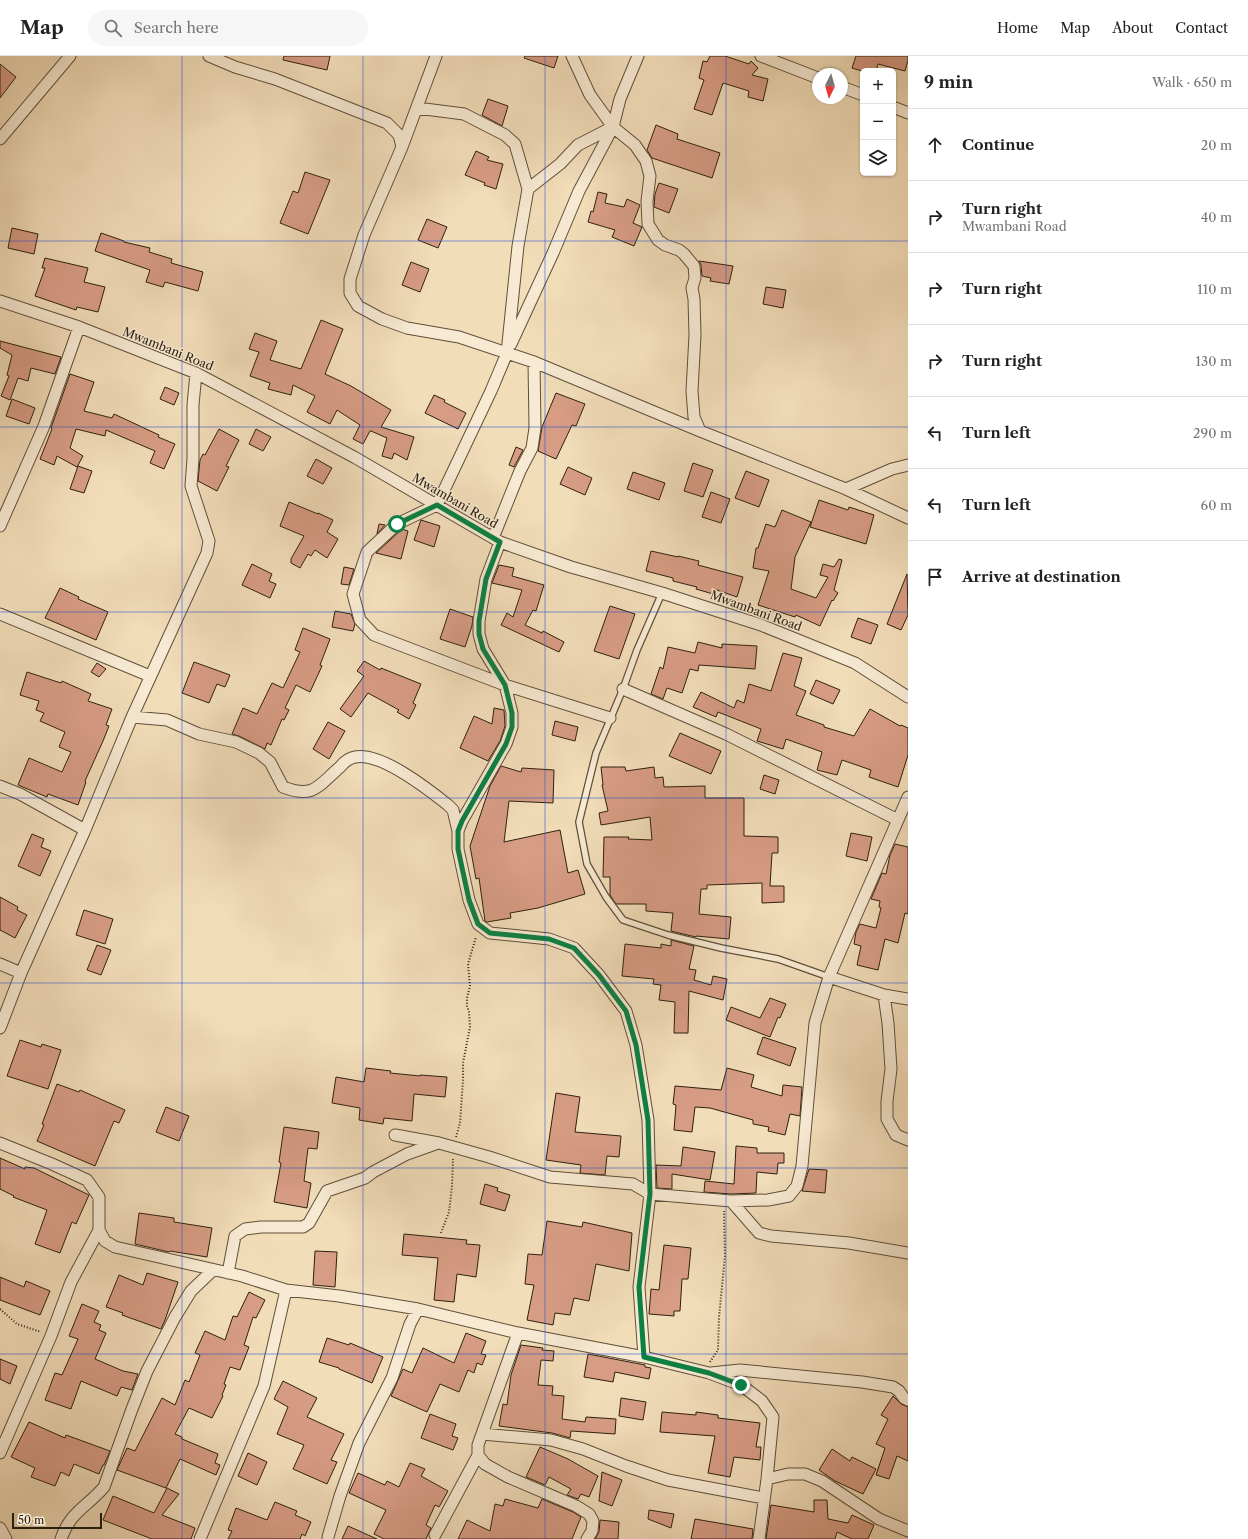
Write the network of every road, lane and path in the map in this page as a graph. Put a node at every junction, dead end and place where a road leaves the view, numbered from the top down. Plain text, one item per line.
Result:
1 (70, 56) edge
2 (209, 56) edge
3 (436, 56) edge
4 (572, 56) edge
5 (638, 56) edge
6 (761, 56) edge
7 (812, 76) edge
8 (848, 89) edge
9 (860, 94) edge
10 (417, 108) junction
11 (896, 108) edge
12 (908, 113) edge
13 (613, 127) junction
14 (0, 139) edge
15 (402, 147) junction
16 (528, 189) junction
17 (0, 301) edge
18 (79, 327) junction
19 (506, 353) junction
20 (534, 362) junction
21 (196, 373) junction
22 (700, 431) junction
23 (908, 465) edge
24 (846, 490) junction
25 (437, 505) junction
26 (908, 518) edge
27 (0, 526) edge
28 (496, 540) junction
29 (662, 593) junction
30 (0, 614) edge
31 (150, 676) junction
32 (505, 685) junction
33 (624, 689) junction
34 (908, 697) edge
35 (132, 717) junction
36 (610, 718) junction
37 (0, 786) edge
38 (908, 798) edge
39 (898, 820) junction
40 (85, 830) junction
41 (458, 831) junction
42 (478, 924) junction
43 (0, 964) edge
44 (21, 973) junction
45 (829, 977) junction
46 (884, 995) junction
47 (908, 999) edge
48 (0, 1028) edge
49 (394, 1135) dead end
50 (908, 1140) edge
51 (0, 1143) edge
52 (439, 1143) junction
53 (453, 1147) junction
54 (650, 1194) junction
55 (728, 1201) junction
56 (99, 1230) junction
57 (441, 1233) dead end
58 (908, 1253) edge
59 (212, 1270) junction
60 (228, 1273) junction
61 (286, 1290) junction
62 (0, 1309) edge
63 (418, 1309) junction
64 (518, 1333) junction
65 (51, 1336) junction
66 (644, 1357) junction
67 (709, 1373) junction
68 (908, 1400) edge
69 (482, 1434) junction
70 (0, 1453) edge
71 (478, 1455) junction
72 (767, 1479) junction
73 (764, 1498) junction
74 (0, 1528) edge
75 (908, 1531) edge
76 (435, 1535) dead end
77 (328, 1537) dead end
78 (6, 1539) edge
79 (61, 1539) edge
80 (200, 1539) edge
81 (588, 1539) edge
82 (759, 1539) edge

1 - 14 street
2 - 15 street
3 - 10 street
4 - 13 street
5 - 13 street
6 - 7 street
8 - 9 street
10 - 15 street
10 - 16 street
11 - 12 street
13 - 16 street
13 - 19 street
13 - 22 street
15 - 19 street
16 - 19 street
17 - 18 street, Mwambani Road
18 - 21 street, Mwambani Road
18 - 27 street
19 - 20 street
19 - 25 street
20 - 22 street
20 - 28 street
21 - 25 street, Mwambani Road
21 - 31 street
22 - 24 street
23 - 24 street
24 - 26 street
25 - 28 street, Mwambani Road
25 - 32 street
28 - 29 street, Mwambani Road
28 - 32 street
29 - 33 lane
29 - 34 street, Mwambani Road
30 - 31 street
31 - 35 street
32 - 36 street
32 - 41 street
33 - 36 lane
33 - 39 street
35 - 40 street
35 - 41 street
36 - 45 lane
37 - 40 street
38 - 39 street
39 - 45 street
40 - 44 street
41 - 42 street
42 - 53 path
42 - 54 street
43 - 44 street
44 - 48 street
45 - 46 street
45 - 55 street
46 - 47 street
46 - 50 street
49 - 52 street
51 - 56 street
52 - 53 street
52 - 60 street
53 - 54 street
53 - 57 path
54 - 55 street
54 - 66 street
55 - 58 street
55 - 67 path
56 - 59 street
56 - 65 street
59 - 60 street
59 - 79 street
60 - 61 street
61 - 63 street
61 - 80 street
62 - 65 path
63 - 64 street
63 - 77 street
64 - 66 street
64 - 69 street
65 - 70 street
66 - 67 street
67 - 68 street
67 - 72 street
69 - 71 street
69 - 73 street
71 - 76 street
71 - 81 street
72 - 73 street
72 - 75 street
73 - 82 street
74 - 78 street

